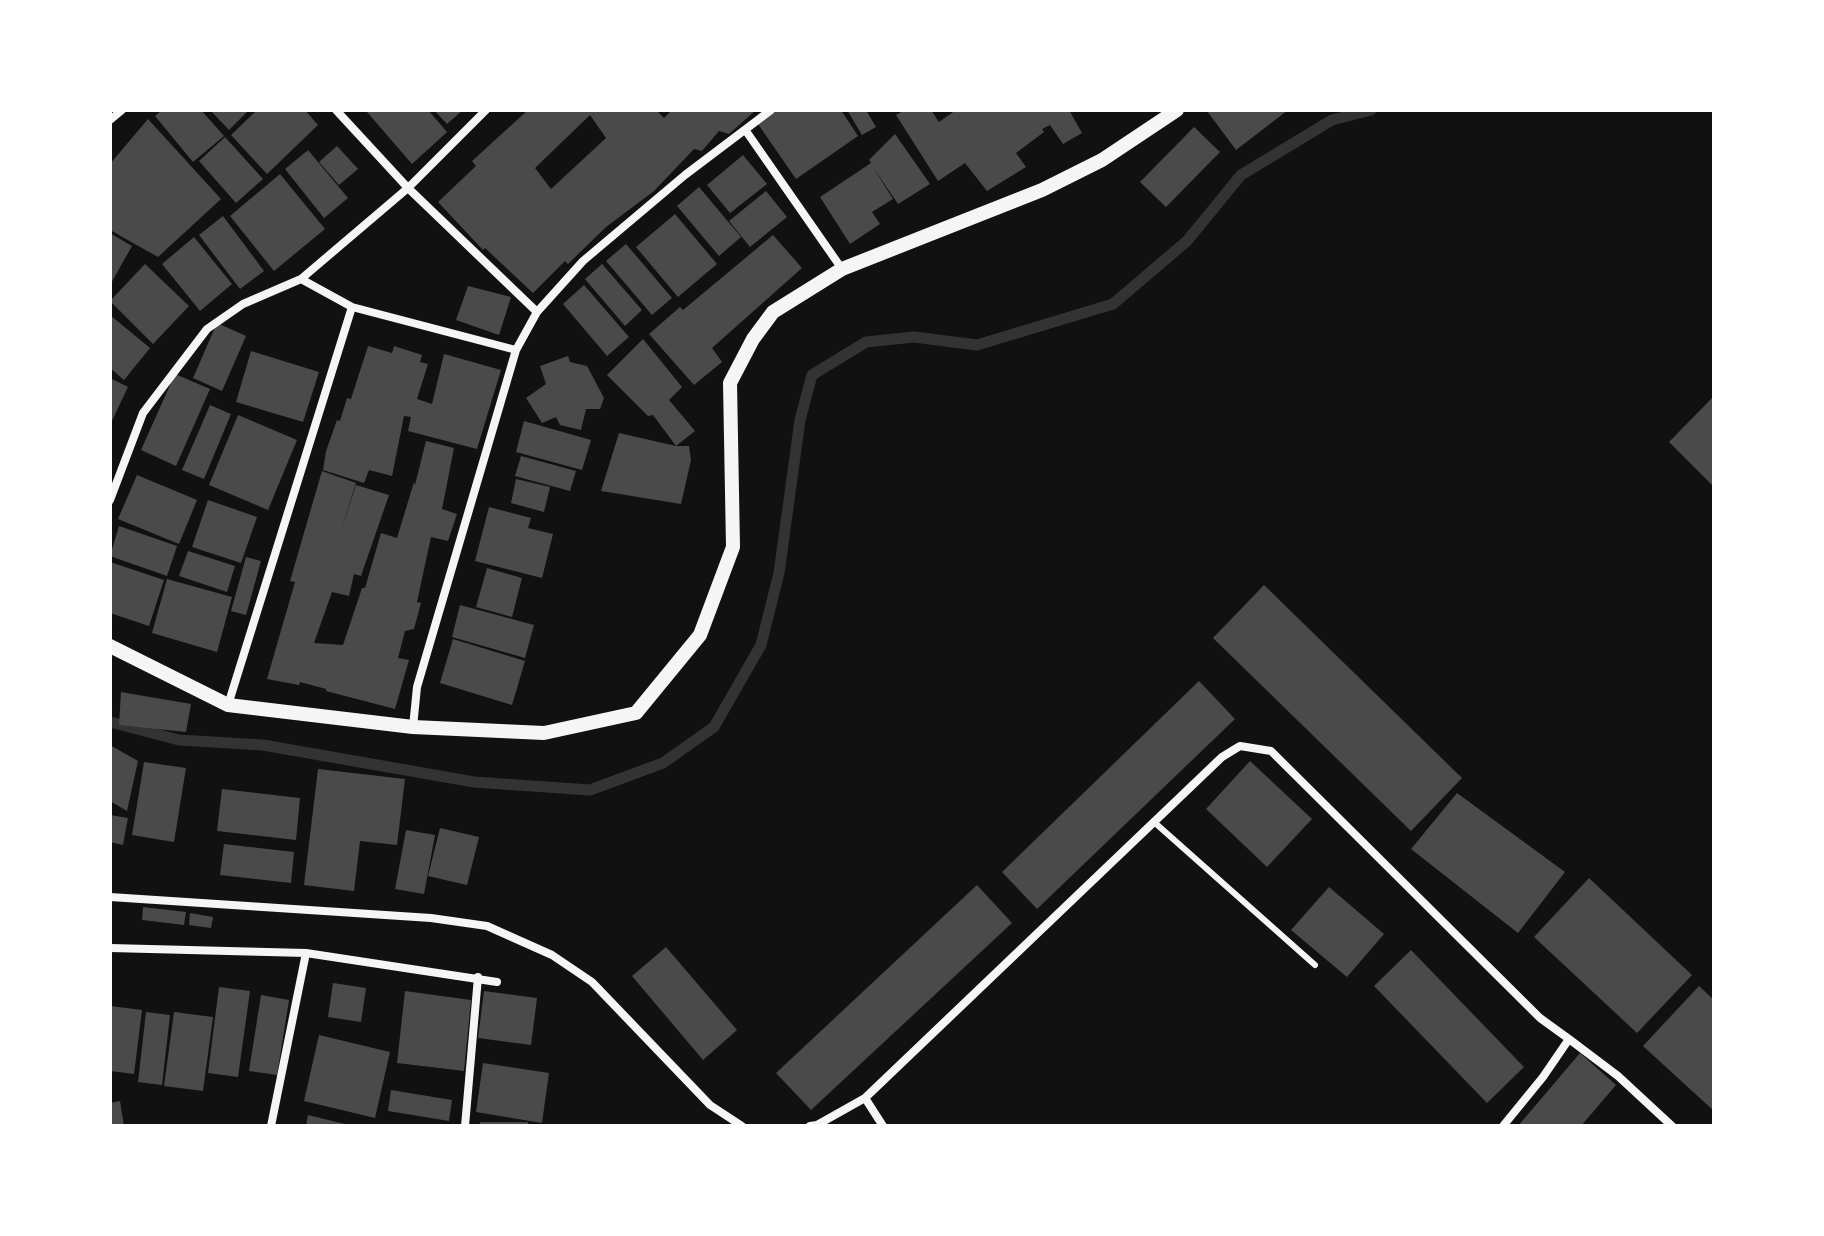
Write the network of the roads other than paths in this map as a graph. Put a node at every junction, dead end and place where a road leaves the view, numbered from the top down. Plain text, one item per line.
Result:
1 (122, 110) edge
2 (336, 110) edge
3 (486, 110) edge
4 (771, 110) edge
5 (1177, 110) edge
6 (110, 120) edge
7 (746, 131) junction
8 (408, 188) junction
9 (842, 269) junction
10 (301, 279) junction
11 (352, 307) junction
12 (537, 312) junction
13 (516, 350) junction
14 (110, 500) edge
15 (110, 646) edge
16 (228, 705) junction
17 (413, 727) junction
18 (1154, 822) junction
19 (110, 897) edge
20 (110, 948) edge
21 (306, 953) junction
22 (1315, 965) dead end
23 (478, 977) junction
24 (497, 982) dead end
25 (1569, 1039) junction
26 (865, 1098) junction
27 (271, 1126) edge
28 (465, 1126) edge
29 (742, 1126) edge
30 (810, 1126) edge
31 (883, 1126) edge
32 (1503, 1126) edge
33 (1672, 1126) edge

1 - 6 street
2 - 8 street
3 - 8 street
4 - 7 street
5 - 9 street
7 - 9 street
7 - 12 street
8 - 10 street
8 - 12 street
9 - 17 street
10 - 11 street
10 - 14 street
11 - 13 street
11 - 16 street
12 - 13 street
13 - 17 street
15 - 16 street
16 - 17 street
18 - 22 lane
18 - 25 street
18 - 26 street
19 - 29 street
20 - 21 street
21 - 23 street
21 - 27 street
23 - 24 street
23 - 28 street
25 - 32 street
25 - 33 street
26 - 30 street
26 - 31 street

